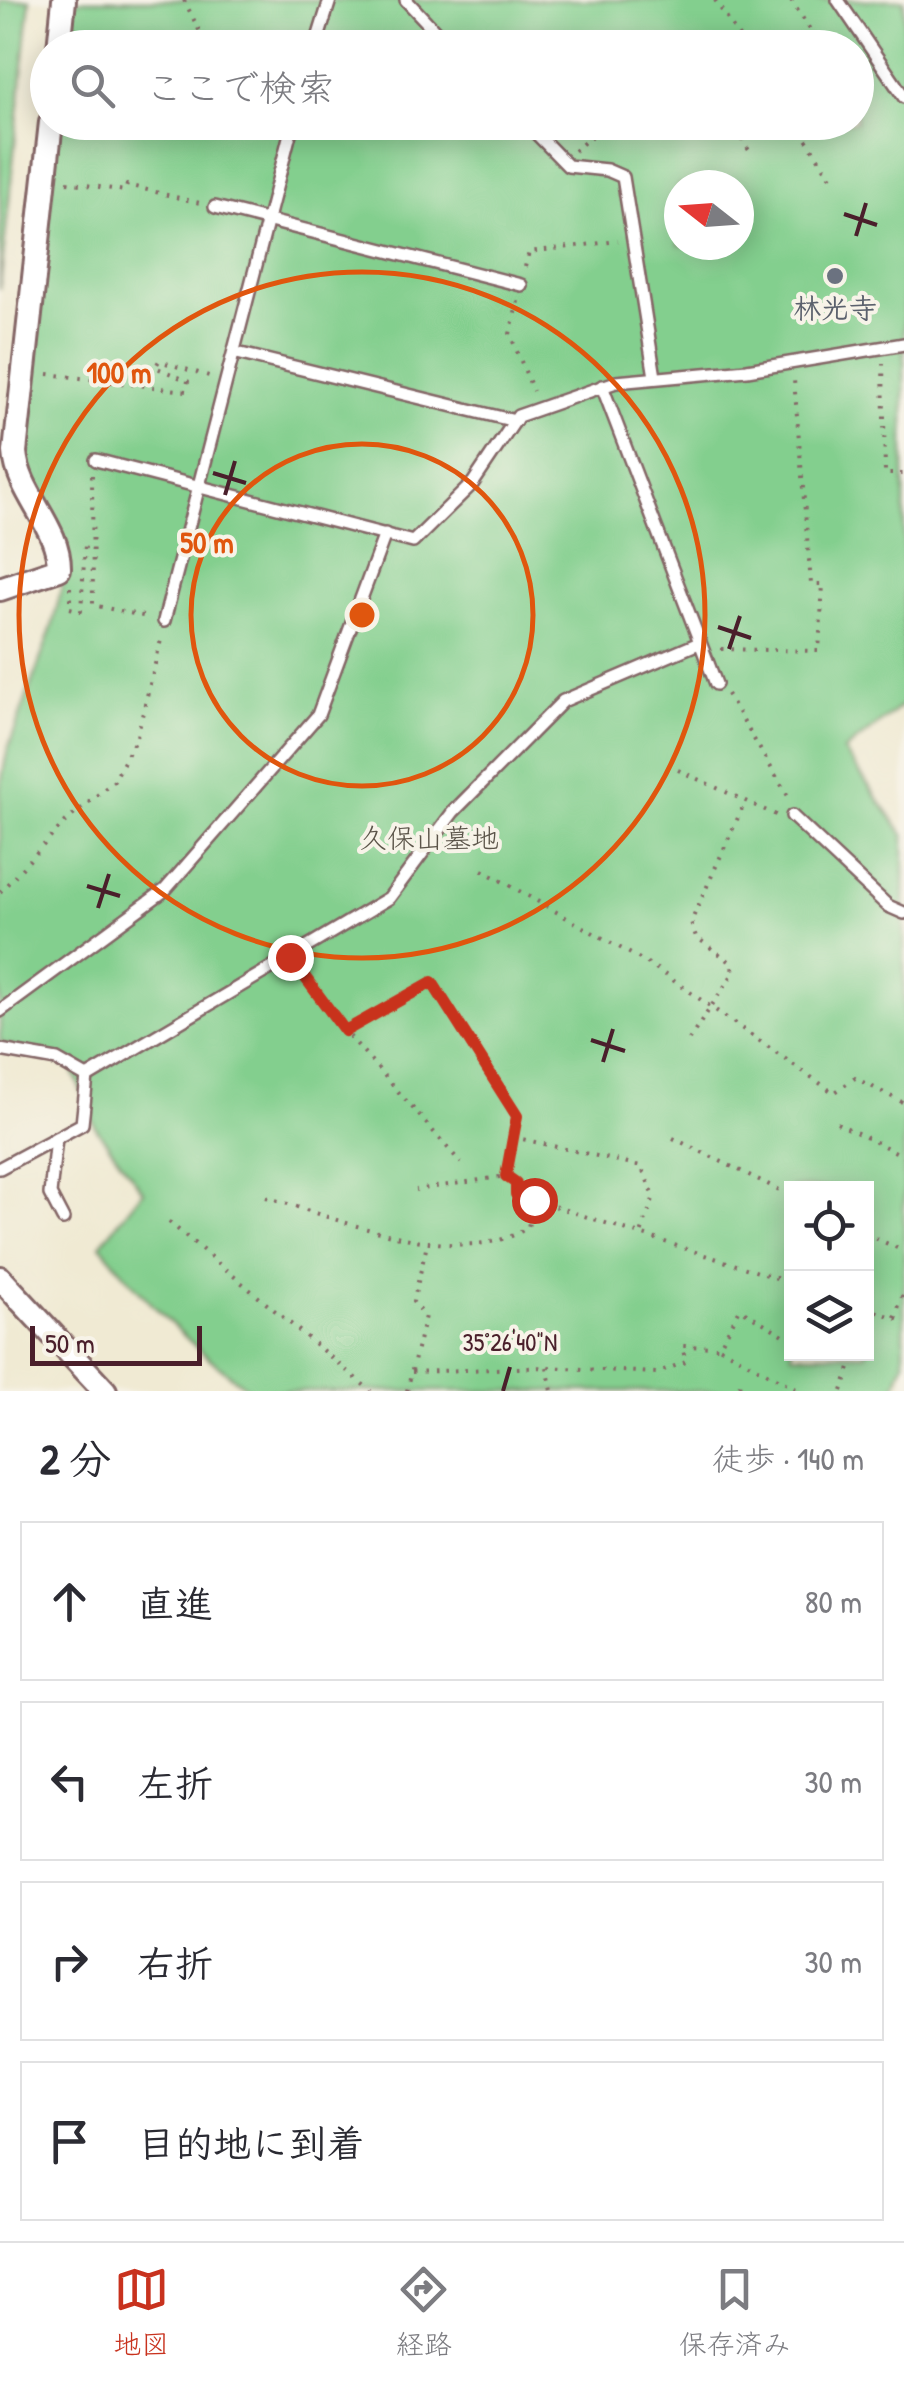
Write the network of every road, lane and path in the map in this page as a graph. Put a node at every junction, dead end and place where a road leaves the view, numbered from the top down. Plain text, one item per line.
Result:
1 (64, 0) edge
2 (184, 0) edge
3 (330, 0) edge
4 (406, 0) edge
5 (714, 0) edge
6 (791, 0) edge
7 (838, 0) edge
8 (61, 30) edge
9 (199, 30) edge
10 (321, 30) edge
11 (434, 30) edge
12 (734, 30) edge
13 (810, 30) edge
14 (858, 30) edge
15 (874, 53) edge
16 (904, 97) edge
17 (49, 140) edge
18 (289, 140) edge
19 (543, 140) edge
20 (587, 140) edge
21 (742, 140) edge
22 (807, 140) edge
23 (751, 153) dead end
24 (563, 160) junction
25 (44, 178) junction
26 (834, 182) dead end
27 (215, 207) joint
28 (269, 223) junction
29 (633, 239) junction
30 (522, 285) junction
31 (904, 344) edge
32 (883, 347) junction
33 (237, 353) junction
34 (793, 362) junction
35 (24, 370) junction
36 (654, 377) junction
37 (230, 382) junction
38 (602, 386) junction
39 (539, 408) junction
40 (515, 420) junction
41 (96, 460) joint
42 (904, 474) edge
43 (201, 488) junction
44 (385, 534) junction
45 (0, 590) edge
46 (164, 620) junction
47 (700, 646) junction
48 (716, 684) joint
49 (678, 770) dead end
50 (746, 802) junction
51 (792, 816) junction
52 (482, 870) dead end
53 (0, 892) edge
54 (904, 913) edge
55 (290, 957) junction
56 (712, 1005) junction
57 (0, 1011) edge
58 (345, 1031) junction
59 (689, 1040) dead end
60 (0, 1050) edge
61 (87, 1078) junction
62 (904, 1103) edge
63 (836, 1123) dead end
64 (513, 1137) junction
65 (56, 1138) junction
66 (673, 1138) dead end
67 (904, 1156) edge
68 (461, 1163) dead end
69 (0, 1168) edge
70 (506, 1176) junction
71 (416, 1190) dead end
72 (784, 1192) edge
73 (266, 1197) dead end
74 (534, 1200) junction
75 (63, 1219) dead end
76 (168, 1222) dead end
77 (642, 1234) junction
78 (874, 1238) edge
79 (427, 1245) junction
80 (904, 1252) edge
81 (0, 1278) edge
82 (784, 1280) edge
83 (904, 1290) edge
84 (874, 1311) edge
85 (895, 1318) junction
86 (904, 1321) edge
87 (784, 1335) edge
88 (719, 1347) junction
89 (853, 1361) edge
90 (548, 1367) junction
91 (412, 1372) junction
92 (95, 1388) edge
93 (371, 1391) edge
94 (407, 1391) edge
95 (552, 1391) edge
96 (730, 1391) edge
97 (754, 1391) edge
98 (800, 1391) edge
99 (842, 1391) edge

1 - 8 street
2 - 9 path
3 - 10 lane
4 - 11 lane
5 - 12 path
6 - 13 path
7 - 14 lane
15 - 16 lane
17 - 25 street
18 - 28 lane
19 - 24 lane
20 - 24 path
21 - 23 path
22 - 26 path
24 - 29 lane
25 - 27 path
25 - 35 street
27 - 28 lane
28 - 30 lane
28 - 33 lane
29 - 30 path
29 - 36 lane
30 - 39 path
31 - 32 lane
32 - 34 lane
32 - 42 path
33 - 37 lane
33 - 40 lane
34 - 36 lane
34 - 47 path
35 - 37 path
35 - 45 street
36 - 38 lane
37 - 43 lane
38 - 39 lane
38 - 47 lane
39 - 40 lane
40 - 44 lane
41 - 43 lane
41 - 46 path
43 - 44 lane
43 - 46 lane
44 - 57 lane
46 - 53 path
47 - 48 lane
47 - 55 lane
48 - 51 path
49 - 50 path
50 - 51 path
50 - 56 path
51 - 54 lane
52 - 56 path
55 - 58 path
55 - 61 lane
56 - 59 path
56 - 62 path
58 - 64 path
58 - 68 path
60 - 61 lane
61 - 65 lane
63 - 67 path
64 - 70 path
64 - 77 path
65 - 69 lane
65 - 75 lane
66 - 72 path
70 - 71 path
70 - 74 path
73 - 79 path
74 - 77 path
74 - 79 path
76 - 93 path
77 - 82 path
78 - 80 path
79 - 91 path
81 - 92 street
83 - 85 path
84 - 85 path
85 - 86 path
87 - 88 path
88 - 90 path
88 - 98 path
89 - 99 path
90 - 91 path
90 - 95 path
91 - 94 path
96 - 97 path

